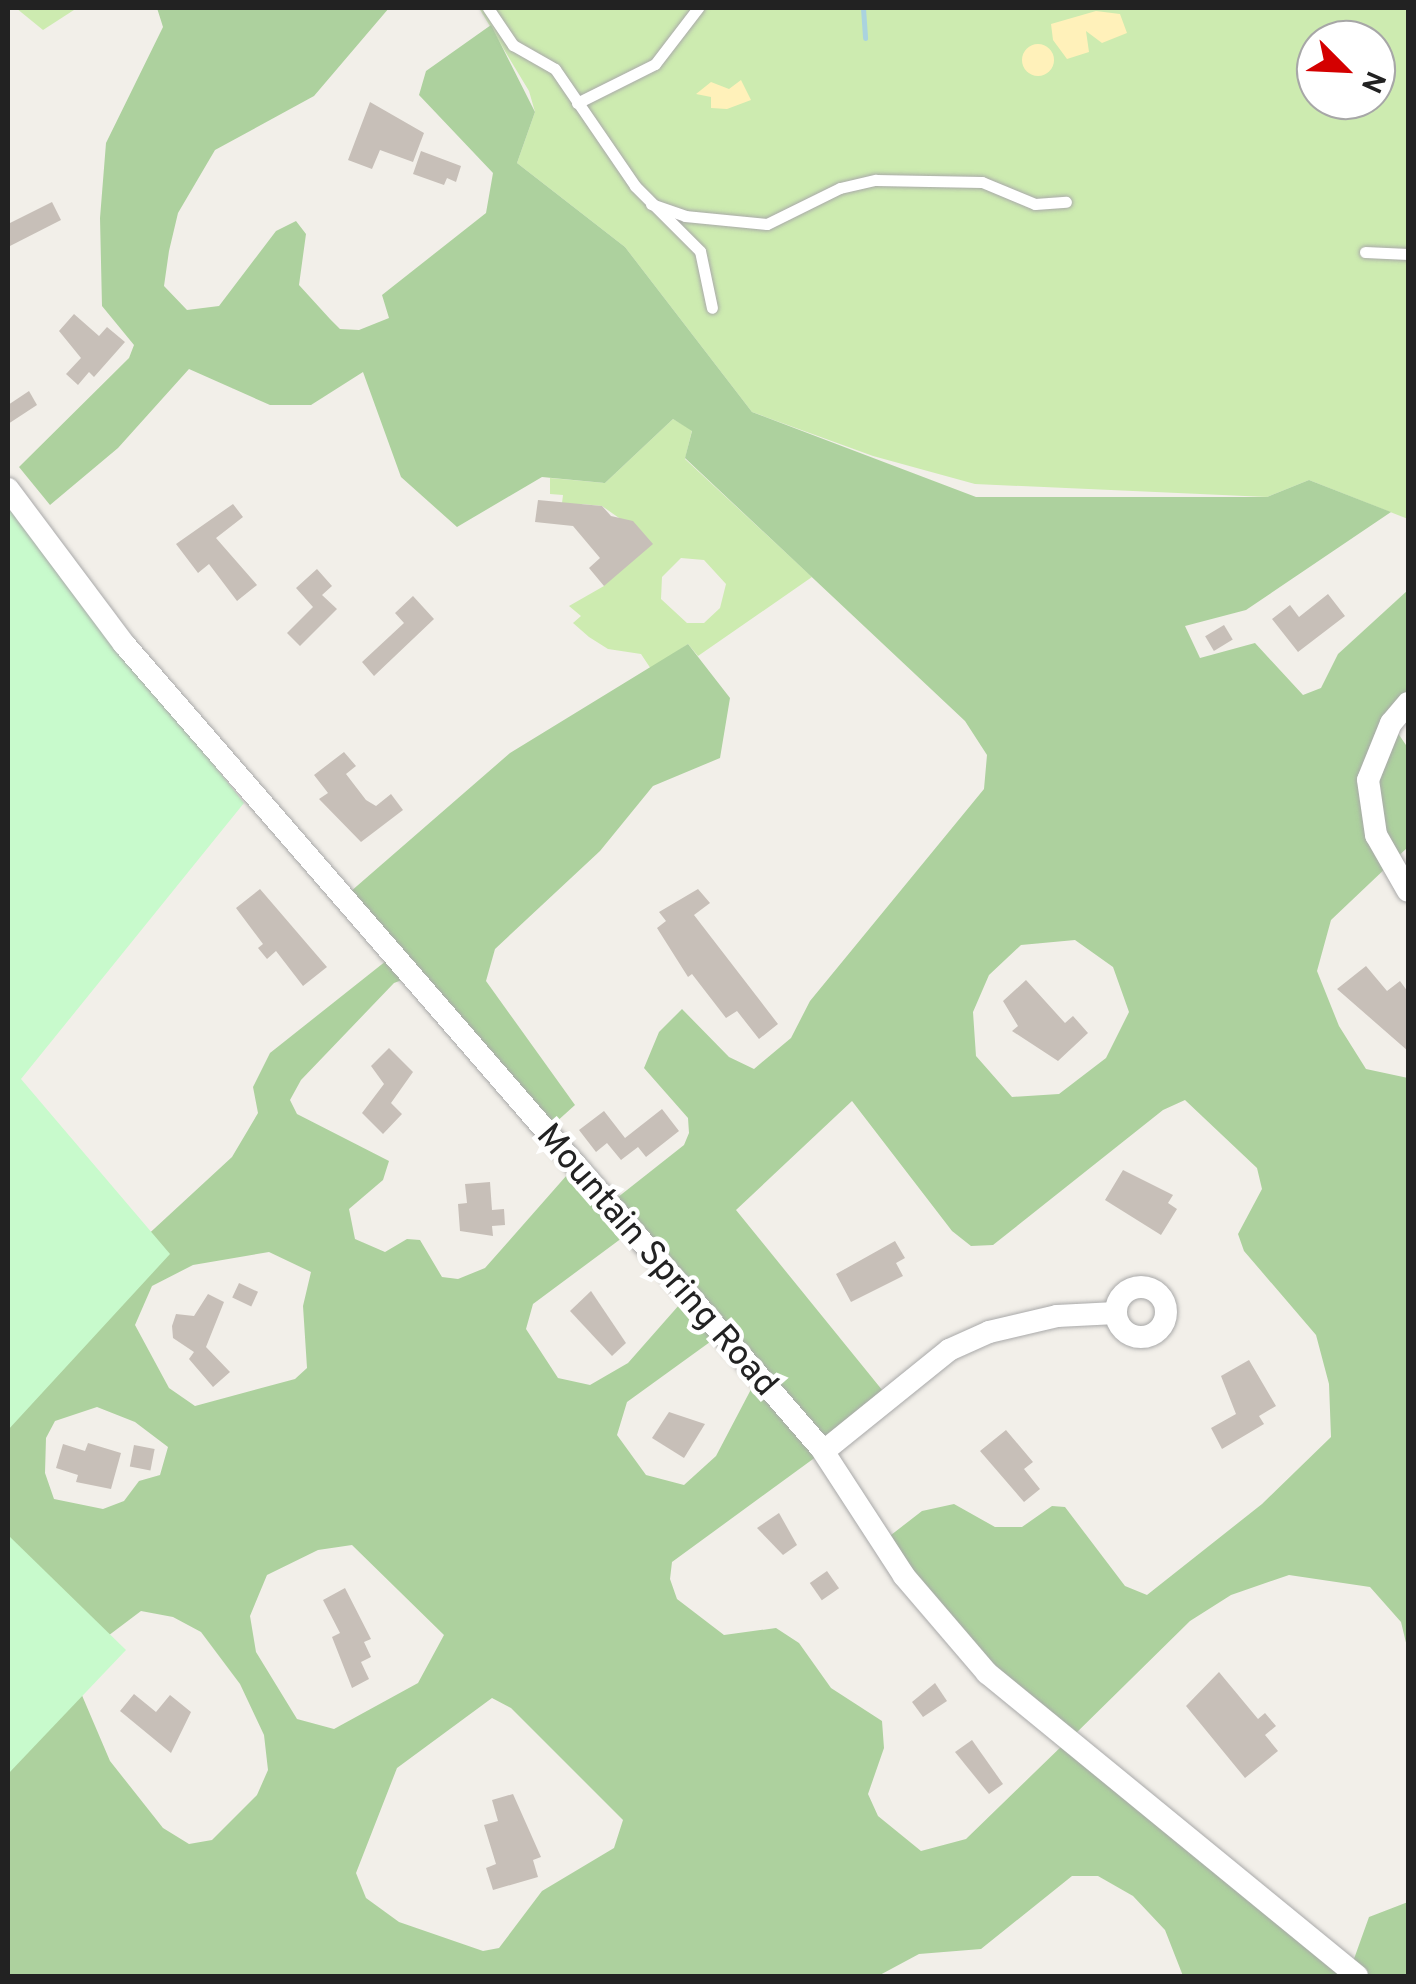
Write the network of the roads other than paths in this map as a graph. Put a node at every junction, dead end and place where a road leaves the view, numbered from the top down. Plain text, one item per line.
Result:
1 (488, 8) edge
2 (698, 8) edge
3 (577, 103) junction
4 (1066, 202) dead end
5 (651, 204) junction
6 (1365, 252) dead end
7 (1408, 254) edge
8 (712, 308) dead end
9 (8, 489) edge
10 (1408, 703) edge
11 (1408, 891) edge
12 (1116, 1313) dead end
13 (824, 1451) junction
14 (1358, 1976) edge

1 - 3 lane
2 - 3 lane
3 - 5 lane
4 - 5 lane
5 - 8 lane
6 - 7 lane
9 - 13 street, Mountain Spring Road
10 - 11 street
12 - 13 street
13 - 14 street, Mountain Spring Road

